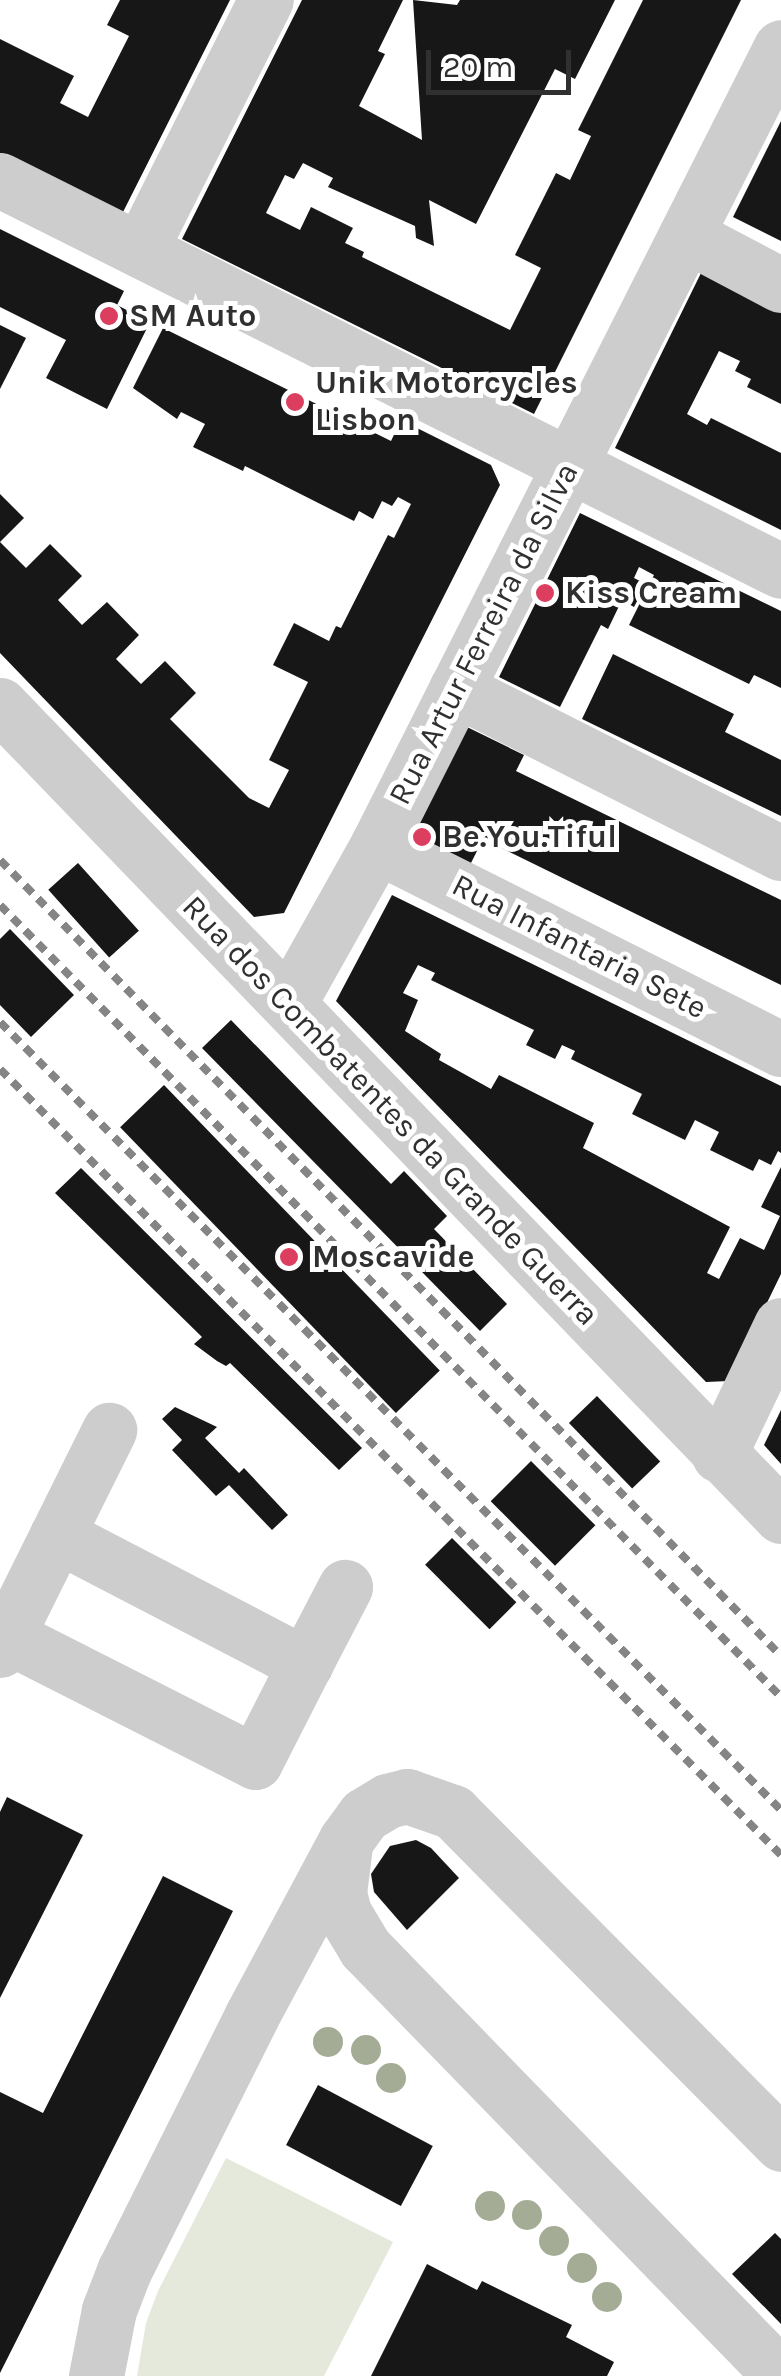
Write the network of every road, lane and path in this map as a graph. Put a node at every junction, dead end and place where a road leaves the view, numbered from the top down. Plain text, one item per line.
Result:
1 (266, 0) edge
2 (781, 47) edge
3 (0, 180) edge
4 (686, 235) junction
5 (140, 250) junction
6 (781, 285) edge
7 (569, 466) junction
8 (781, 572) edge
9 (456, 690) junction
10 (0, 705) edge
11 (377, 846) junction
12 (781, 853) edge
13 (289, 1003) junction
14 (781, 1049) edge
15 (781, 1325) edge
16 (109, 1430) dead end
17 (719, 1455) junction
18 (781, 1516) edge
19 (57, 1534) junction
20 (345, 1587) dead end
21 (4, 1643) edge
22 (305, 1664) junction
23 (346, 1840) junction
24 (392, 1977) junction
25 (250, 2017) junction
26 (781, 2144) edge
27 (96, 2376) edge
28 (781, 2376) edge

1 - 5 street
2 - 4 street, Rua Artur Ferreira da Silva
3 - 5 street
4 - 6 street
4 - 7 street, Rua Artur Ferreira da Silva
5 - 7 street
7 - 8 street
7 - 9 street, Rua Artur Ferreira da Silva
9 - 11 street, Rua Artur Ferreira da Silva
9 - 12 street
10 - 13 street, Rua dos Combatentes da Grande Guerra
11 - 13 street, Rua Artur Ferreira da Silva
11 - 14 street, Rua Infantaria Sete
13 - 17 street, Rua dos Combatentes da Grande Guerra
15 - 17 street
16 - 19 street
17 - 18 street, Rua dos Combatentes da Grande Guerra
19 - 21 street
19 - 22 street
20 - 22 street
21 - 22 street
23 - 24 street
23 - 25 street
23 - 26 street
24 - 25 street
24 - 28 street
25 - 27 street

